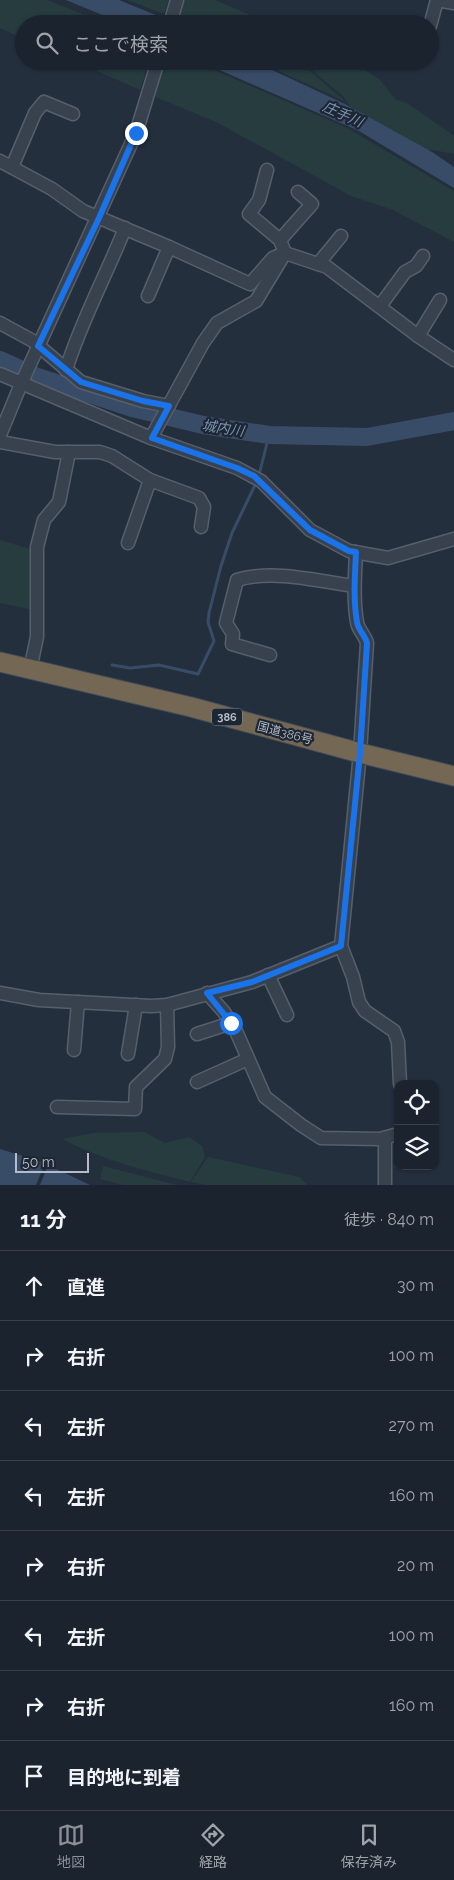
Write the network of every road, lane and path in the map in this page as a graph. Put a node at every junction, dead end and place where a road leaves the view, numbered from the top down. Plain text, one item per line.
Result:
1 (177, 0) edge
2 (437, 0) edge
3 (454, 3) edge
4 (173, 15) edge
5 (433, 15) edge
6 (155, 70) edge
7 (73, 114) dead end
8 (0, 161) edge
9 (12, 168) junction
10 (267, 170) dead end
11 (298, 192) dead end
12 (99, 218) junction
13 (125, 228) junction
14 (341, 236) dead end
15 (280, 240) junction
16 (169, 247) junction
17 (285, 253) junction
18 (423, 256) dead end
19 (318, 264) junction
20 (148, 296) dead end
21 (440, 300) dead end
22 (380, 306) junction
23 (0, 323) edge
24 (418, 336) junction
25 (38, 346) junction
26 (452, 355) edge
27 (66, 370) junction
28 (0, 374) edge
29 (21, 384) junction
30 (168, 408) junction
31 (0, 434) edge
32 (152, 438) junction
33 (0, 442) edge
34 (69, 452) junction
35 (150, 480) junction
36 (201, 527) dead end
37 (454, 539) edge
38 (128, 543) dead end
39 (356, 552) junction
40 (354, 586) junction
41 (270, 655) dead end
42 (0, 662) edge
43 (30, 670) junction
44 (360, 753) junction
45 (454, 776) edge
46 (341, 946) junction
47 (268, 975) junction
48 (0, 993) edge
49 (207, 993) junction
50 (78, 1002) junction
51 (136, 1005) junction
52 (167, 1005) junction
53 (287, 1015) dead end
54 (231, 1023) junction
55 (197, 1034) dead end
56 (74, 1050) dead end
57 (128, 1054) dead end
58 (248, 1059) junction
59 (400, 1080) edge
60 (197, 1082) dead end
61 (56, 1106) dead end
62 (394, 1135) edge
63 (385, 1138) junction
64 (385, 1185) edge

1 - 4 street
2 - 3 street
2 - 5 street
6 - 12 street
7 - 9 street
8 - 9 street
9 - 12 street
10 - 15 street
11 - 15 street
12 - 13 street
12 - 25 street
13 - 16 street
13 - 27 street
14 - 19 street
15 - 17 street
16 - 17 street
16 - 20 street
17 - 19 street
17 - 30 street
18 - 22 street
19 - 22 street
21 - 24 street
22 - 24 street
23 - 25 street
24 - 26 street
25 - 27 street
25 - 29 street
27 - 30 street
28 - 29 street
29 - 31 street
29 - 32 street
30 - 32 street
32 - 39 street
33 - 34 street
34 - 35 street
34 - 43 street
35 - 36 street
35 - 38 street
37 - 39 street
39 - 40 street
40 - 41 street
40 - 44 street
42 - 43 highway, 国道386号 / 386
43 - 44 highway, 国道386号 / 386
44 - 45 highway, 国道386号 / 386
44 - 46 street
46 - 47 street
46 - 59 street
47 - 49 street
47 - 53 street
48 - 50 street
49 - 52 street
49 - 54 street
50 - 51 street
50 - 56 street
51 - 52 street
51 - 57 street
52 - 61 street
54 - 55 street
54 - 58 street
58 - 60 street
58 - 63 street
62 - 63 street
63 - 64 street

